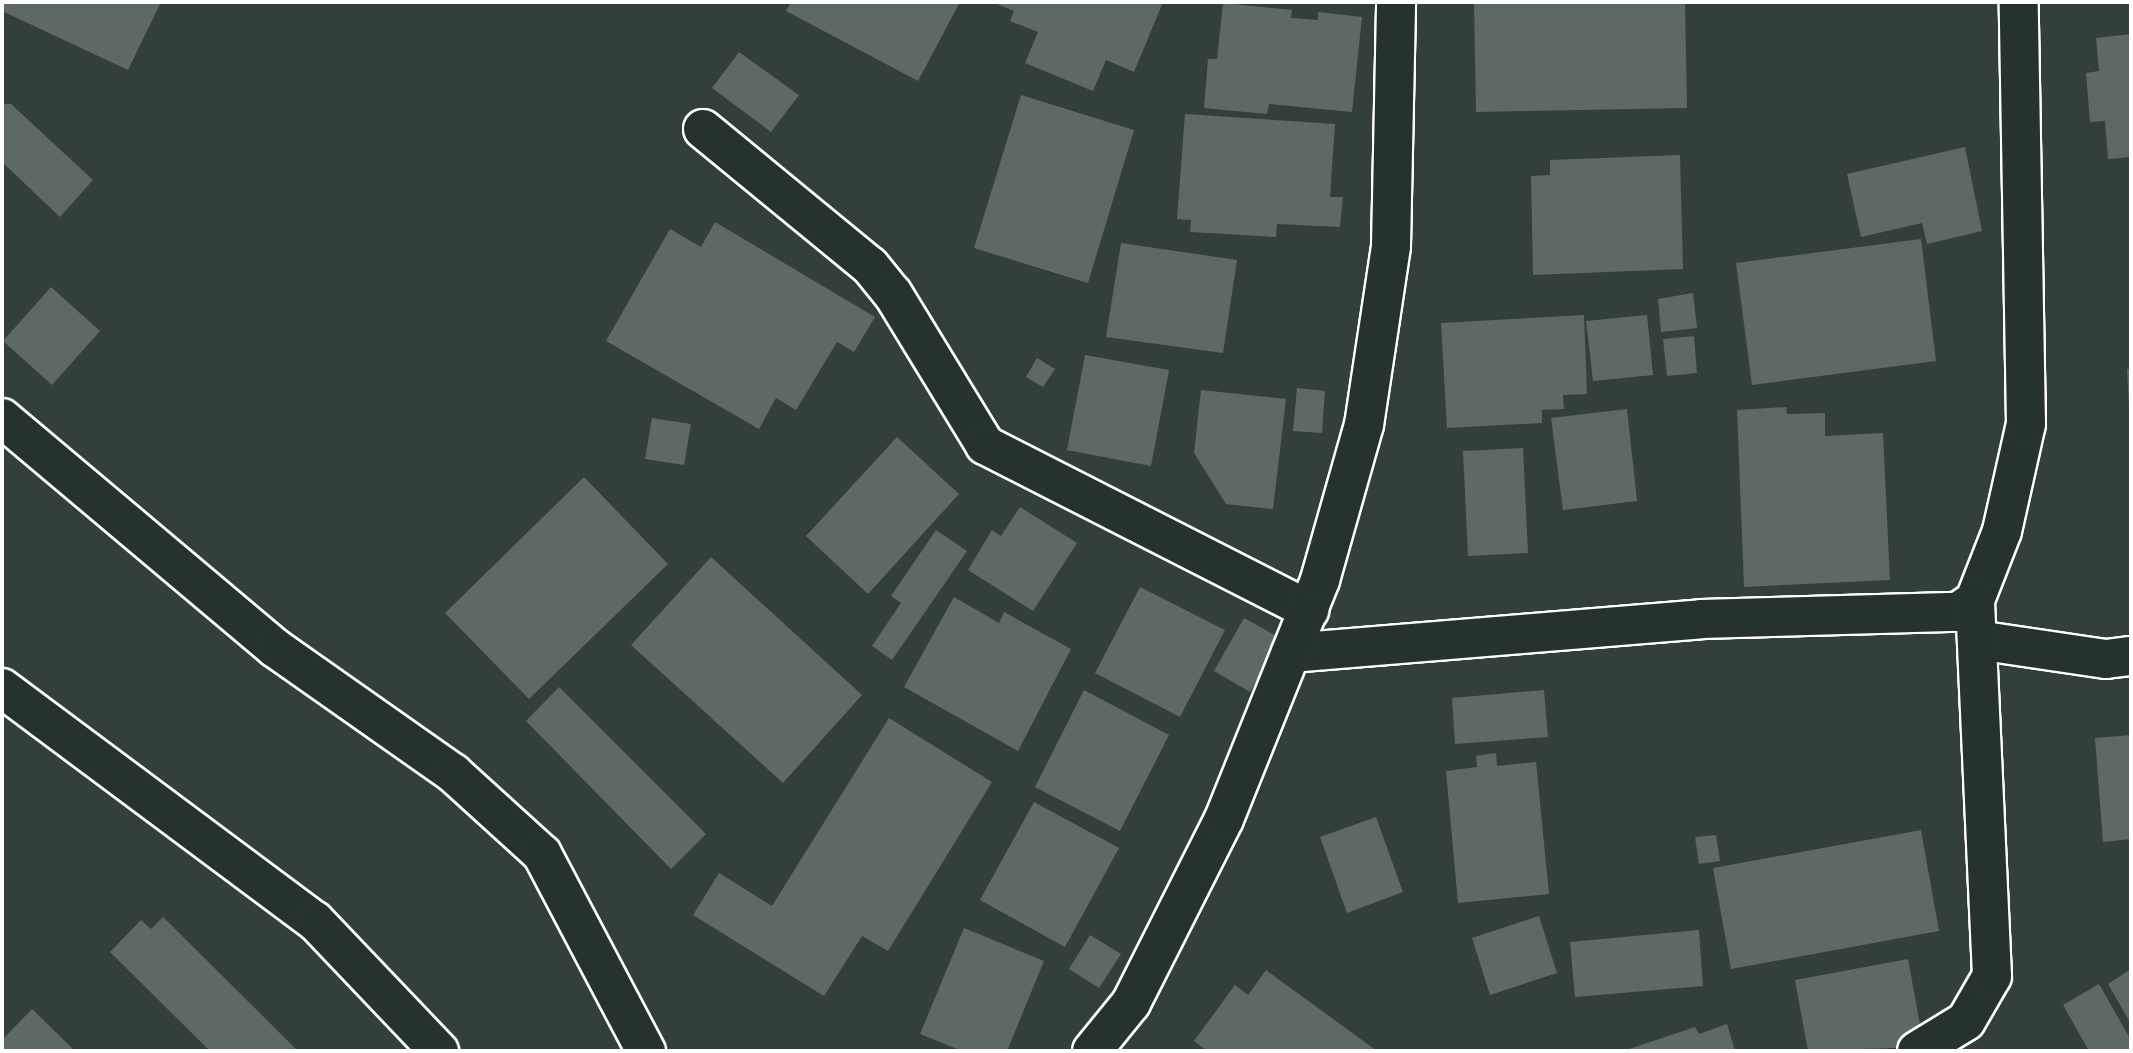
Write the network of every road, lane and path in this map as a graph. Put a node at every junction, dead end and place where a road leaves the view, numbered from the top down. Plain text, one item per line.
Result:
1 (1396, 2) edge
2 (2019, 2) edge
3 (703, 129) dead end
4 (2, 418) edge
5 (1975, 600) junction
6 (1309, 610) junction
7 (1977, 640) junction
8 (1291, 653) junction
9 (2131, 656) edge
10 (2, 688) edge
11 (439, 1051) edge
12 (646, 1051) edge
13 (1093, 1051) edge
14 (1917, 1051) edge

1 - 6 street
2 - 5 street
3 - 6 street
4 - 12 street
5 - 7 street
5 - 8 street
6 - 8 street
7 - 9 street
7 - 14 street
8 - 13 street
10 - 11 street

